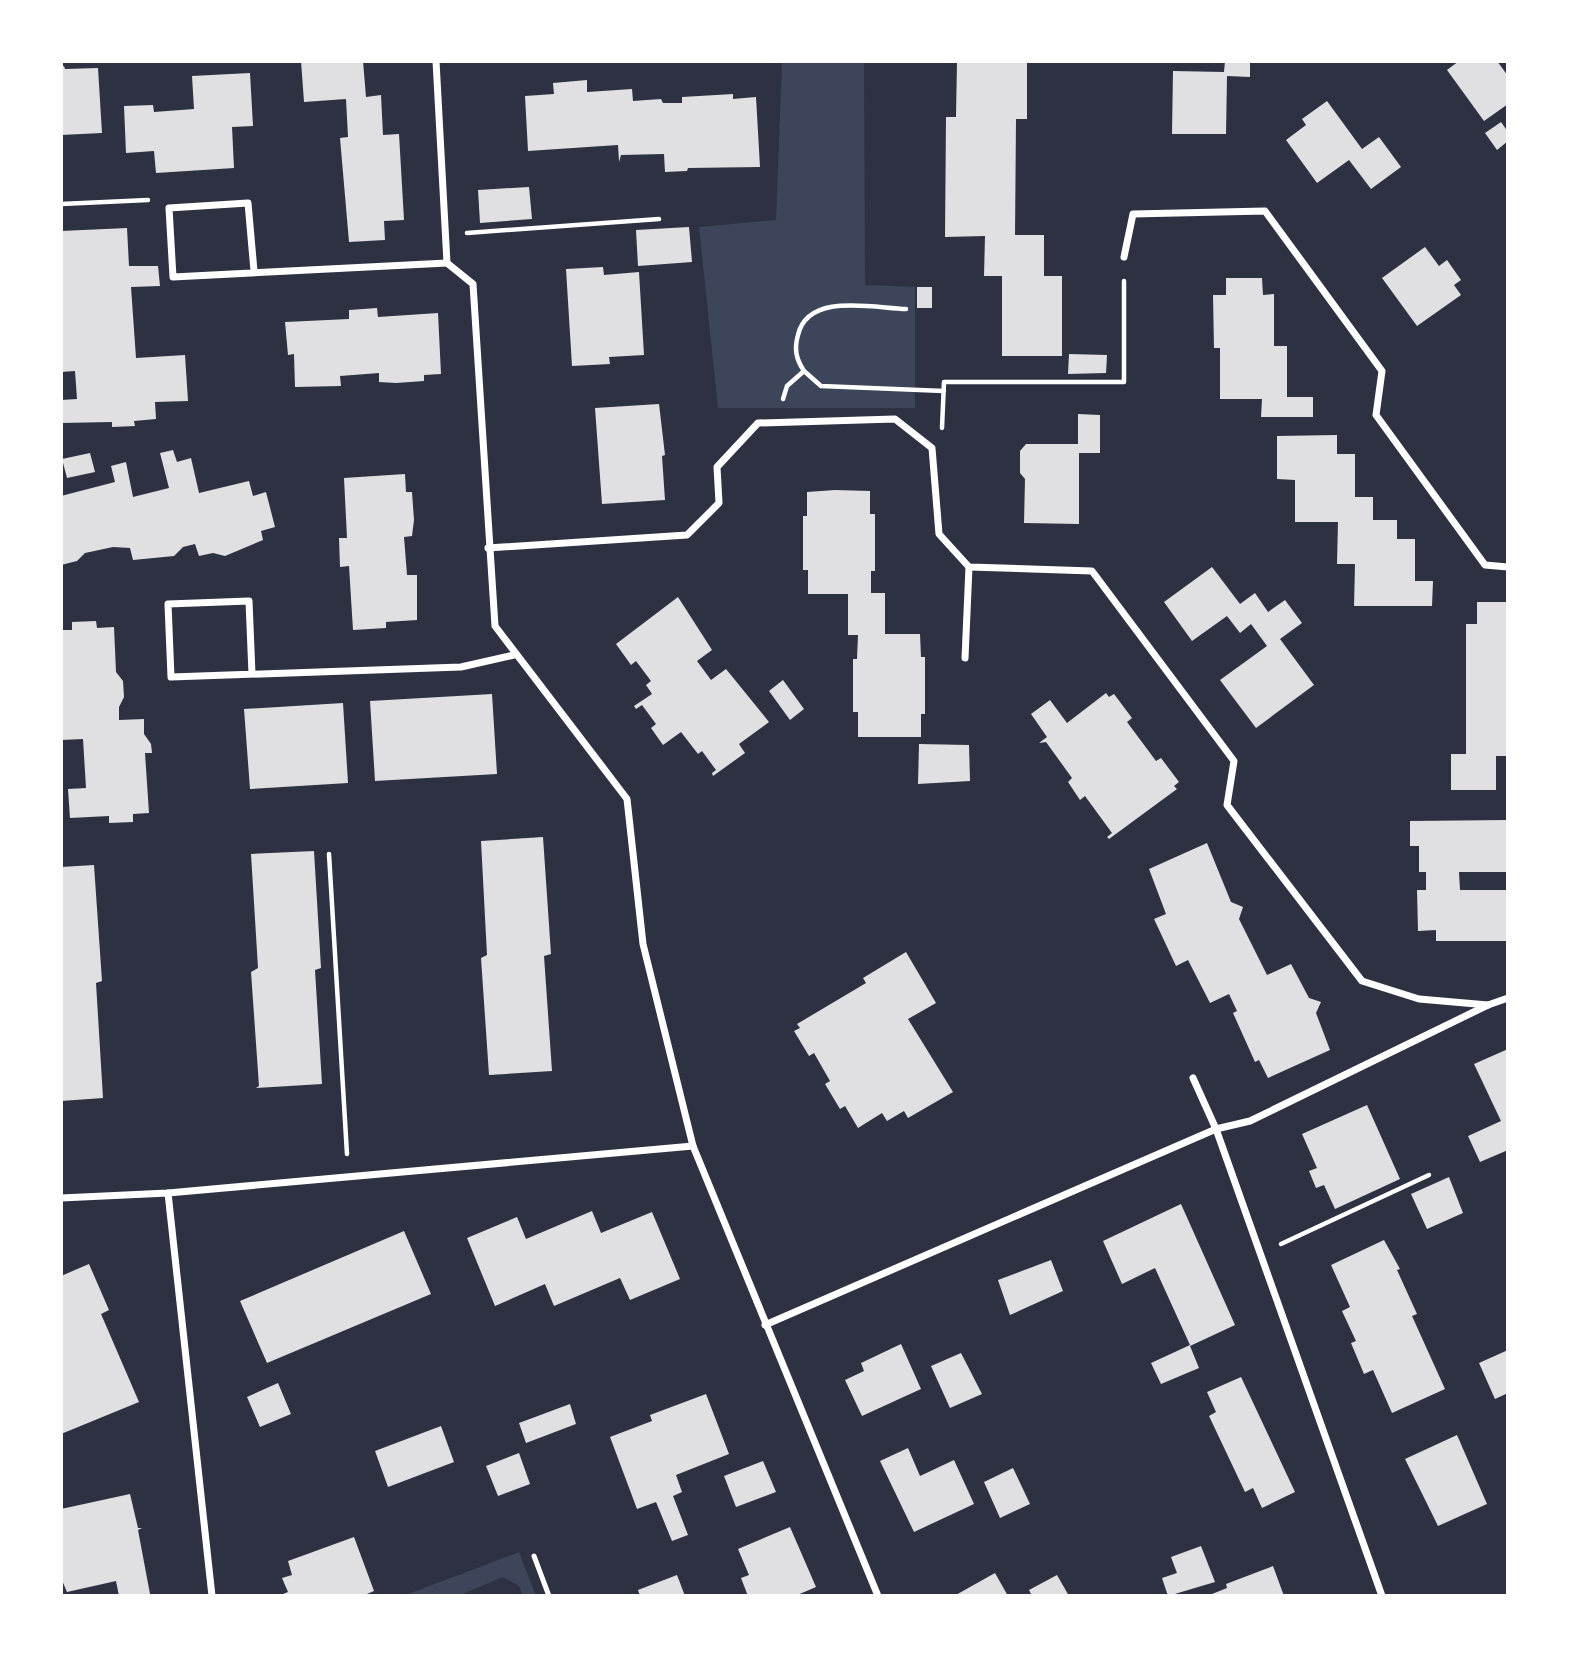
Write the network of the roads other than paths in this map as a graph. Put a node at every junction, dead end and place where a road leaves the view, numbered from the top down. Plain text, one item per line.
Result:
1 (436, 61) edge
2 (1124, 257) road end
3 (447, 263) junction
4 (254, 271) junction
5 (488, 548) junction
6 (969, 567) junction
7 (1508, 567) edge
8 (514, 655) junction
9 (965, 658) dead end
10 (252, 674) junction
11 (1508, 998) edge
12 (1488, 1005) junction
13 (1193, 1078) dead end
14 (1216, 1129) junction
15 (693, 1146) junction
16 (168, 1193) junction
17 (61, 1198) edge
18 (765, 1325) junction
19 (534, 1556) dead end
20 (212, 1596) edge
21 (549, 1596) edge
22 (878, 1596) edge
23 (1382, 1596) edge

1 - 3 street
2 - 7 street
3 - 4 street
3 - 5 street
4 - 4 street
5 - 6 street
5 - 8 street
6 - 9 street
6 - 12 street
8 - 10 street
8 - 15 street
10 - 10 street
11 - 12 street
12 - 14 street
13 - 14 street
14 - 18 street
14 - 23 street
15 - 16 street
15 - 18 street
16 - 17 street
16 - 20 street
18 - 22 street
19 - 21 lane

